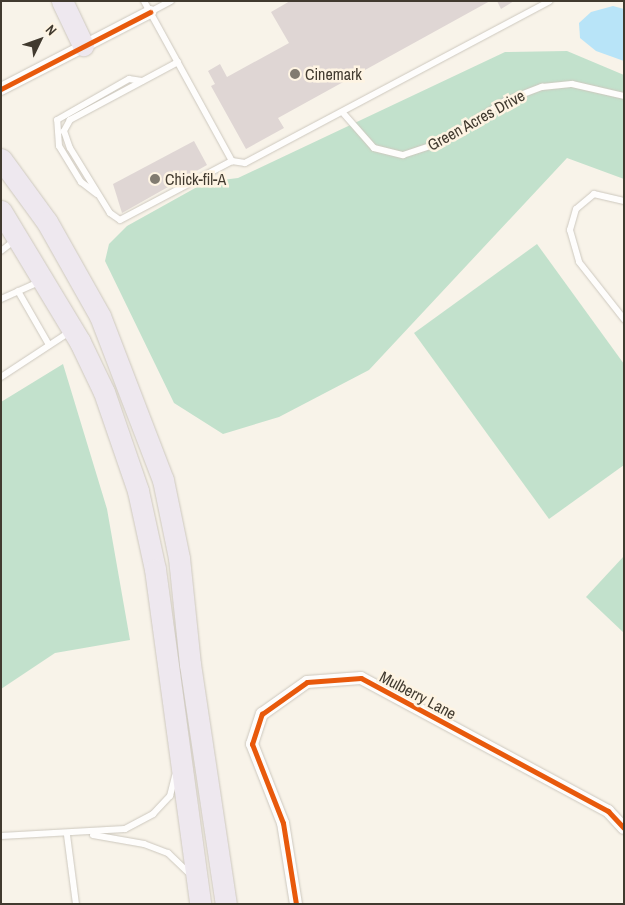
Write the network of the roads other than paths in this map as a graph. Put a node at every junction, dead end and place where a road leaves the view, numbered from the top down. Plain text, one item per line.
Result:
1 (62, 1) edge
2 (171, 1) edge
3 (550, 1) edge
4 (147, 7) edge
5 (83, 45) junction
6 (178, 62) junction
7 (142, 81) junction
8 (1, 89) edge
9 (624, 96) edge
10 (344, 114) junction
11 (1, 159) edge
12 (232, 161) junction
13 (98, 194) junction
14 (624, 201) edge
15 (1, 211) edge
16 (19, 236) junction
17 (1, 251) edge
18 (44, 279) junction
19 (18, 291) junction
20 (1, 299) edge
21 (624, 319) edge
22 (73, 329) junction
23 (49, 345) junction
24 (1, 378) edge
25 (179, 758) junction
26 (624, 828) edge
27 (89, 834) junction
28 (67, 835) junction
29 (1, 836) edge
30 (199, 899) edge
31 (76, 904) edge
32 (226, 904) edge
33 (296, 904) edge

1 - 5 highway
2 - 4 lane
3 - 10 lane
4 - 5 street
4 - 6 lane
5 - 8 street
6 - 7 lane
6 - 12 lane
7 - 13 lane
7 - 13 lane
9 - 10 lane, Green Acres Drive
10 - 12 lane
11 - 32 highway
12 - 13 lane
14 - 21 lane
15 - 16 highway
16 - 17 lane
16 - 18 highway
18 - 19 lane
18 - 22 highway
19 - 20 lane
19 - 23 lane
22 - 23 lane
22 - 25 highway
23 - 24 lane
25 - 27 lane
25 - 30 highway
26 - 33 street, Mulberry Lane
27 - 28 lane
27 - 30 lane
28 - 29 lane
28 - 31 lane

